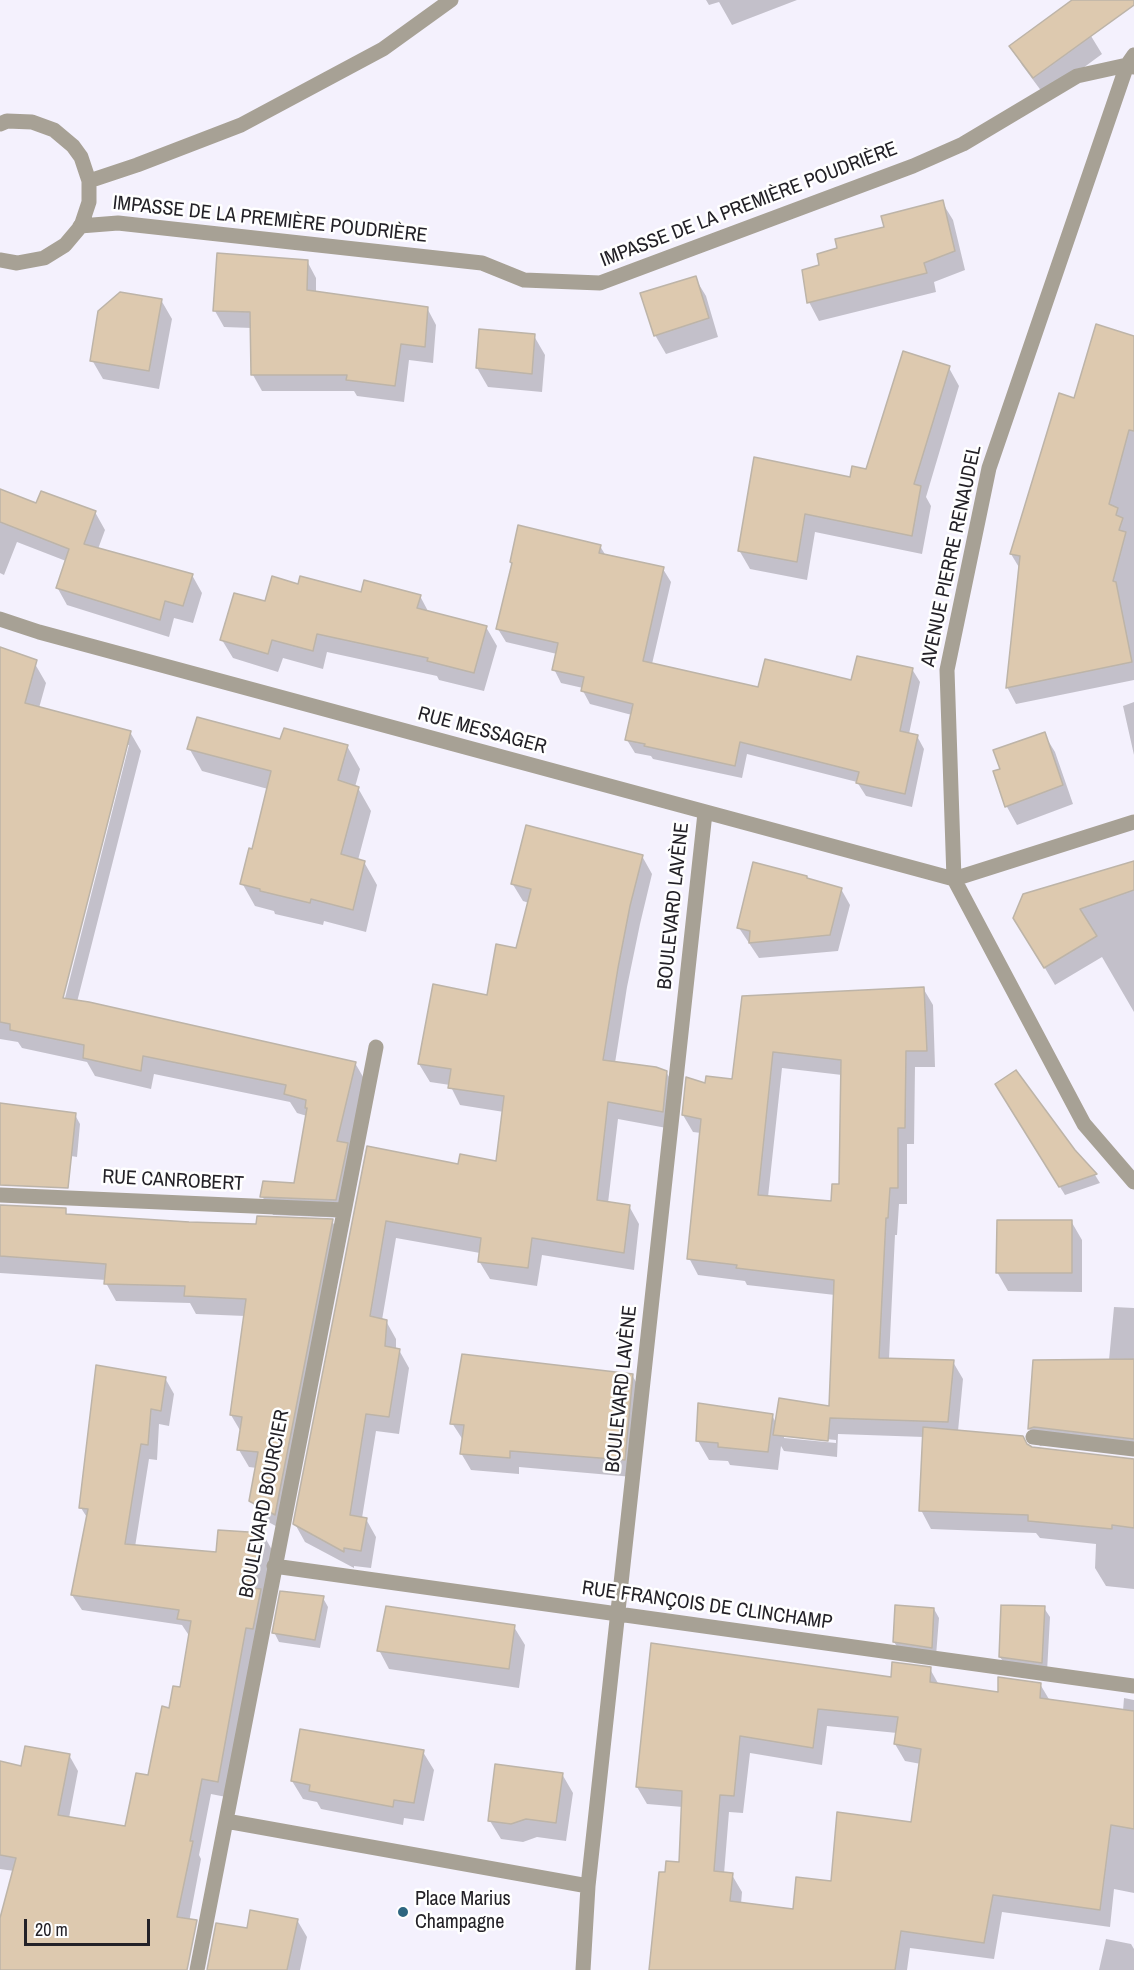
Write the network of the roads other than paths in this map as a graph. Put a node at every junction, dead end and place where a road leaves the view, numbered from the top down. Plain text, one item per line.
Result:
1 (451, 0) edge
2 (1132, 62) edge
3 (0, 124) edge
4 (89, 181) junction
5 (80, 226) junction
6 (0, 260) edge
7 (0, 619) edge
8 (705, 813) junction
9 (1134, 822) edge
10 (954, 879) junction
11 (376, 1047) dead end
12 (1134, 1182) edge
13 (0, 1195) edge
14 (344, 1210) junction
15 (1033, 1437) dead end
16 (1134, 1449) edge
17 (274, 1566) junction
18 (619, 1615) junction
19 (1134, 1686) edge
20 (226, 1821) junction
21 (588, 1886) junction
22 (197, 1970) edge
23 (583, 1970) edge

1 - 4 street
2 - 5 street, IMPASSE DE LA PREMIÈRE POUDRIÈRE
2 - 10 street, AVENUE PIERRE RENAUDEL
3 - 4 street
4 - 5 street
5 - 6 street
7 - 8 street, RUE MESSAGER
8 - 10 street, RUE MESSAGER
8 - 18 street, BOULEVARD LAVÈNE
9 - 10 street
10 - 12 street, AVENUE PIERRE RENAUDEL
11 - 14 street, BOULEVARD BOURCIER
13 - 14 street, RUE CANROBERT
14 - 17 street, BOULEVARD BOURCIER
15 - 16 street
17 - 18 street, RUE FRANÇOIS DE CLINCHAMP
17 - 20 street, BOULEVARD BOURCIER
18 - 19 street, RUE FRANÇOIS DE CLINCHAMP
18 - 21 street, BOULEVARD LAVÈNE
20 - 21 street
20 - 22 street, BOULEVARD BOURCIER
21 - 23 street, BOULEVARD LAVÈNE

